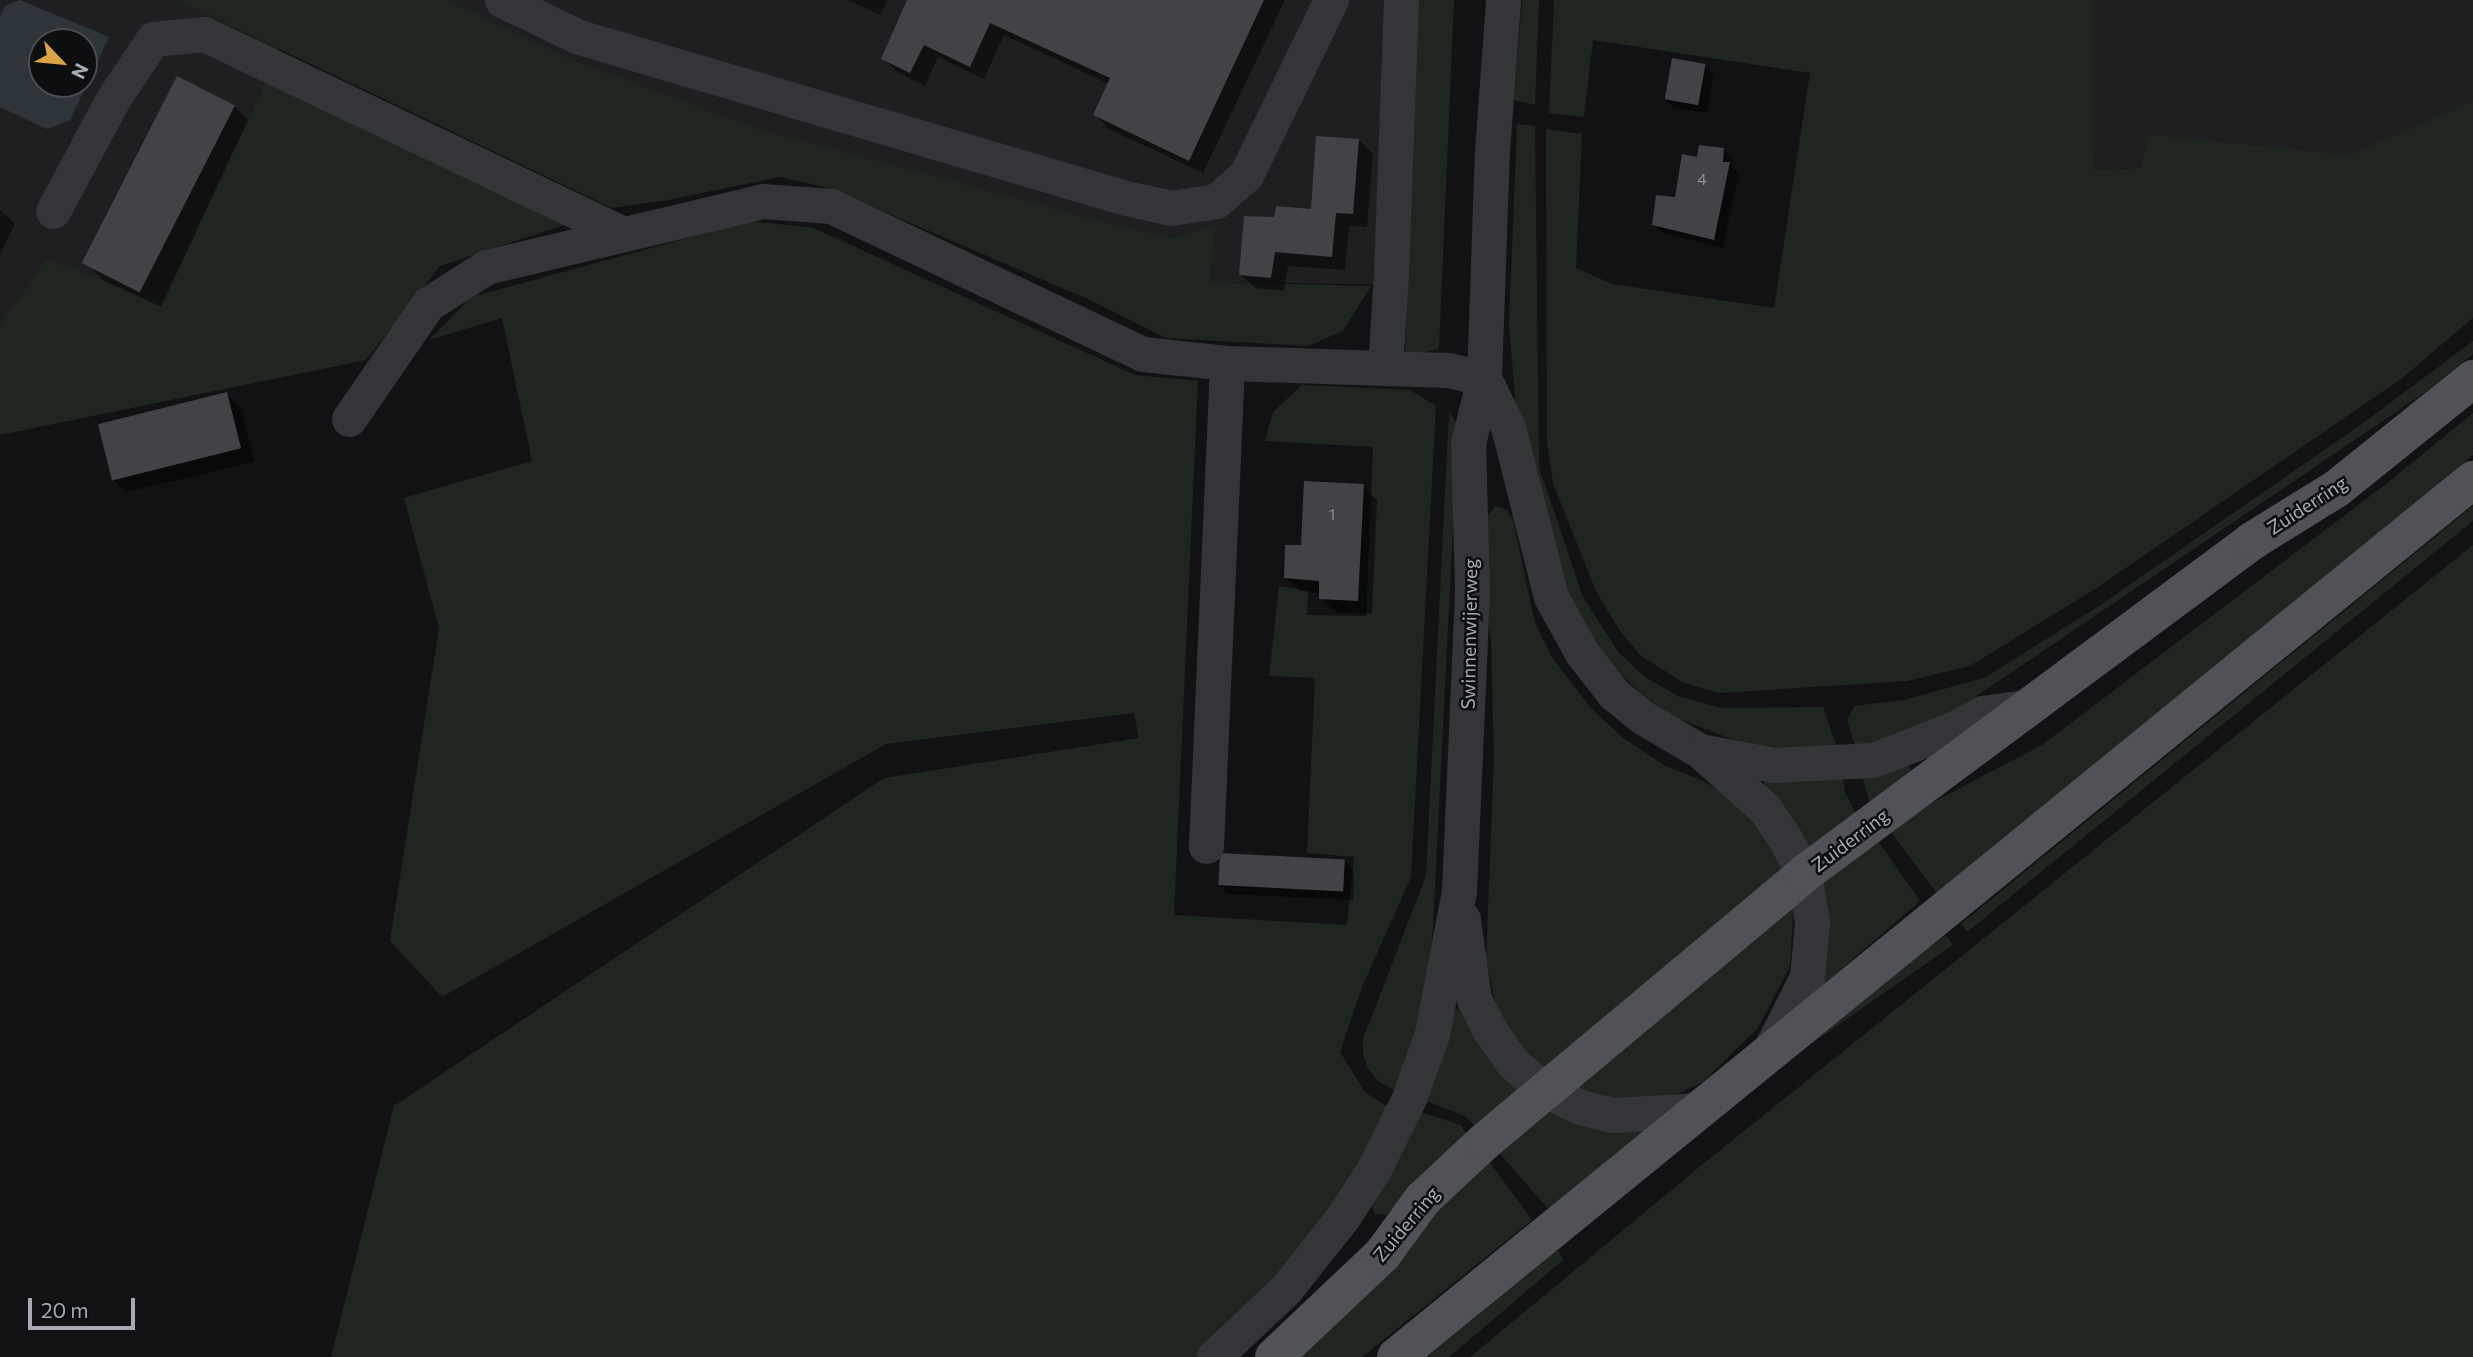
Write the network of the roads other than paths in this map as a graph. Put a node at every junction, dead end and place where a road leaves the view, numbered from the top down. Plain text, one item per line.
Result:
1 (502, 0) edge
2 (1331, 0) edge
3 (1401, 0) edge
4 (1503, 0) edge
5 (53, 211) dead end
6 (622, 233) junction
7 (1227, 363) junction
8 (1385, 368) junction
9 (1484, 378) junction
10 (2473, 379) edge
11 (348, 419) dead end
12 (2473, 480) edge
13 (2025, 707) junction
14 (1700, 751) junction
15 (1206, 846) dead end
16 (1804, 874) junction
17 (1459, 891) junction
18 (1769, 1052) junction
19 (1544, 1090) junction
20 (1699, 1110) junction
21 (1214, 1357) edge
22 (1274, 1357) edge
23 (1396, 1357) edge

1 - 2 street
3 - 8 street
4 - 9 street, Swinnenwijerweg
5 - 6 street
6 - 7 street
6 - 11 street
7 - 8 street
7 - 15 street
8 - 9 street
9 - 14 street, Swinnenwijerweg
9 - 17 street, Swinnenwijerweg
10 - 13 main road, Zuiderring
12 - 18 main road
13 - 14 street, Swinnenwijerweg
13 - 16 main road, Zuiderring
14 - 16 street, Swinnenwijerweg
16 - 18 street, Swinnenwijerweg
16 - 19 main road, Zuiderring
17 - 19 street, Swinnenwijerweg
17 - 21 street, Swinnenwijerweg
18 - 20 main road
19 - 20 street, Swinnenwijerweg
19 - 22 main road, Zuiderring
20 - 23 main road

